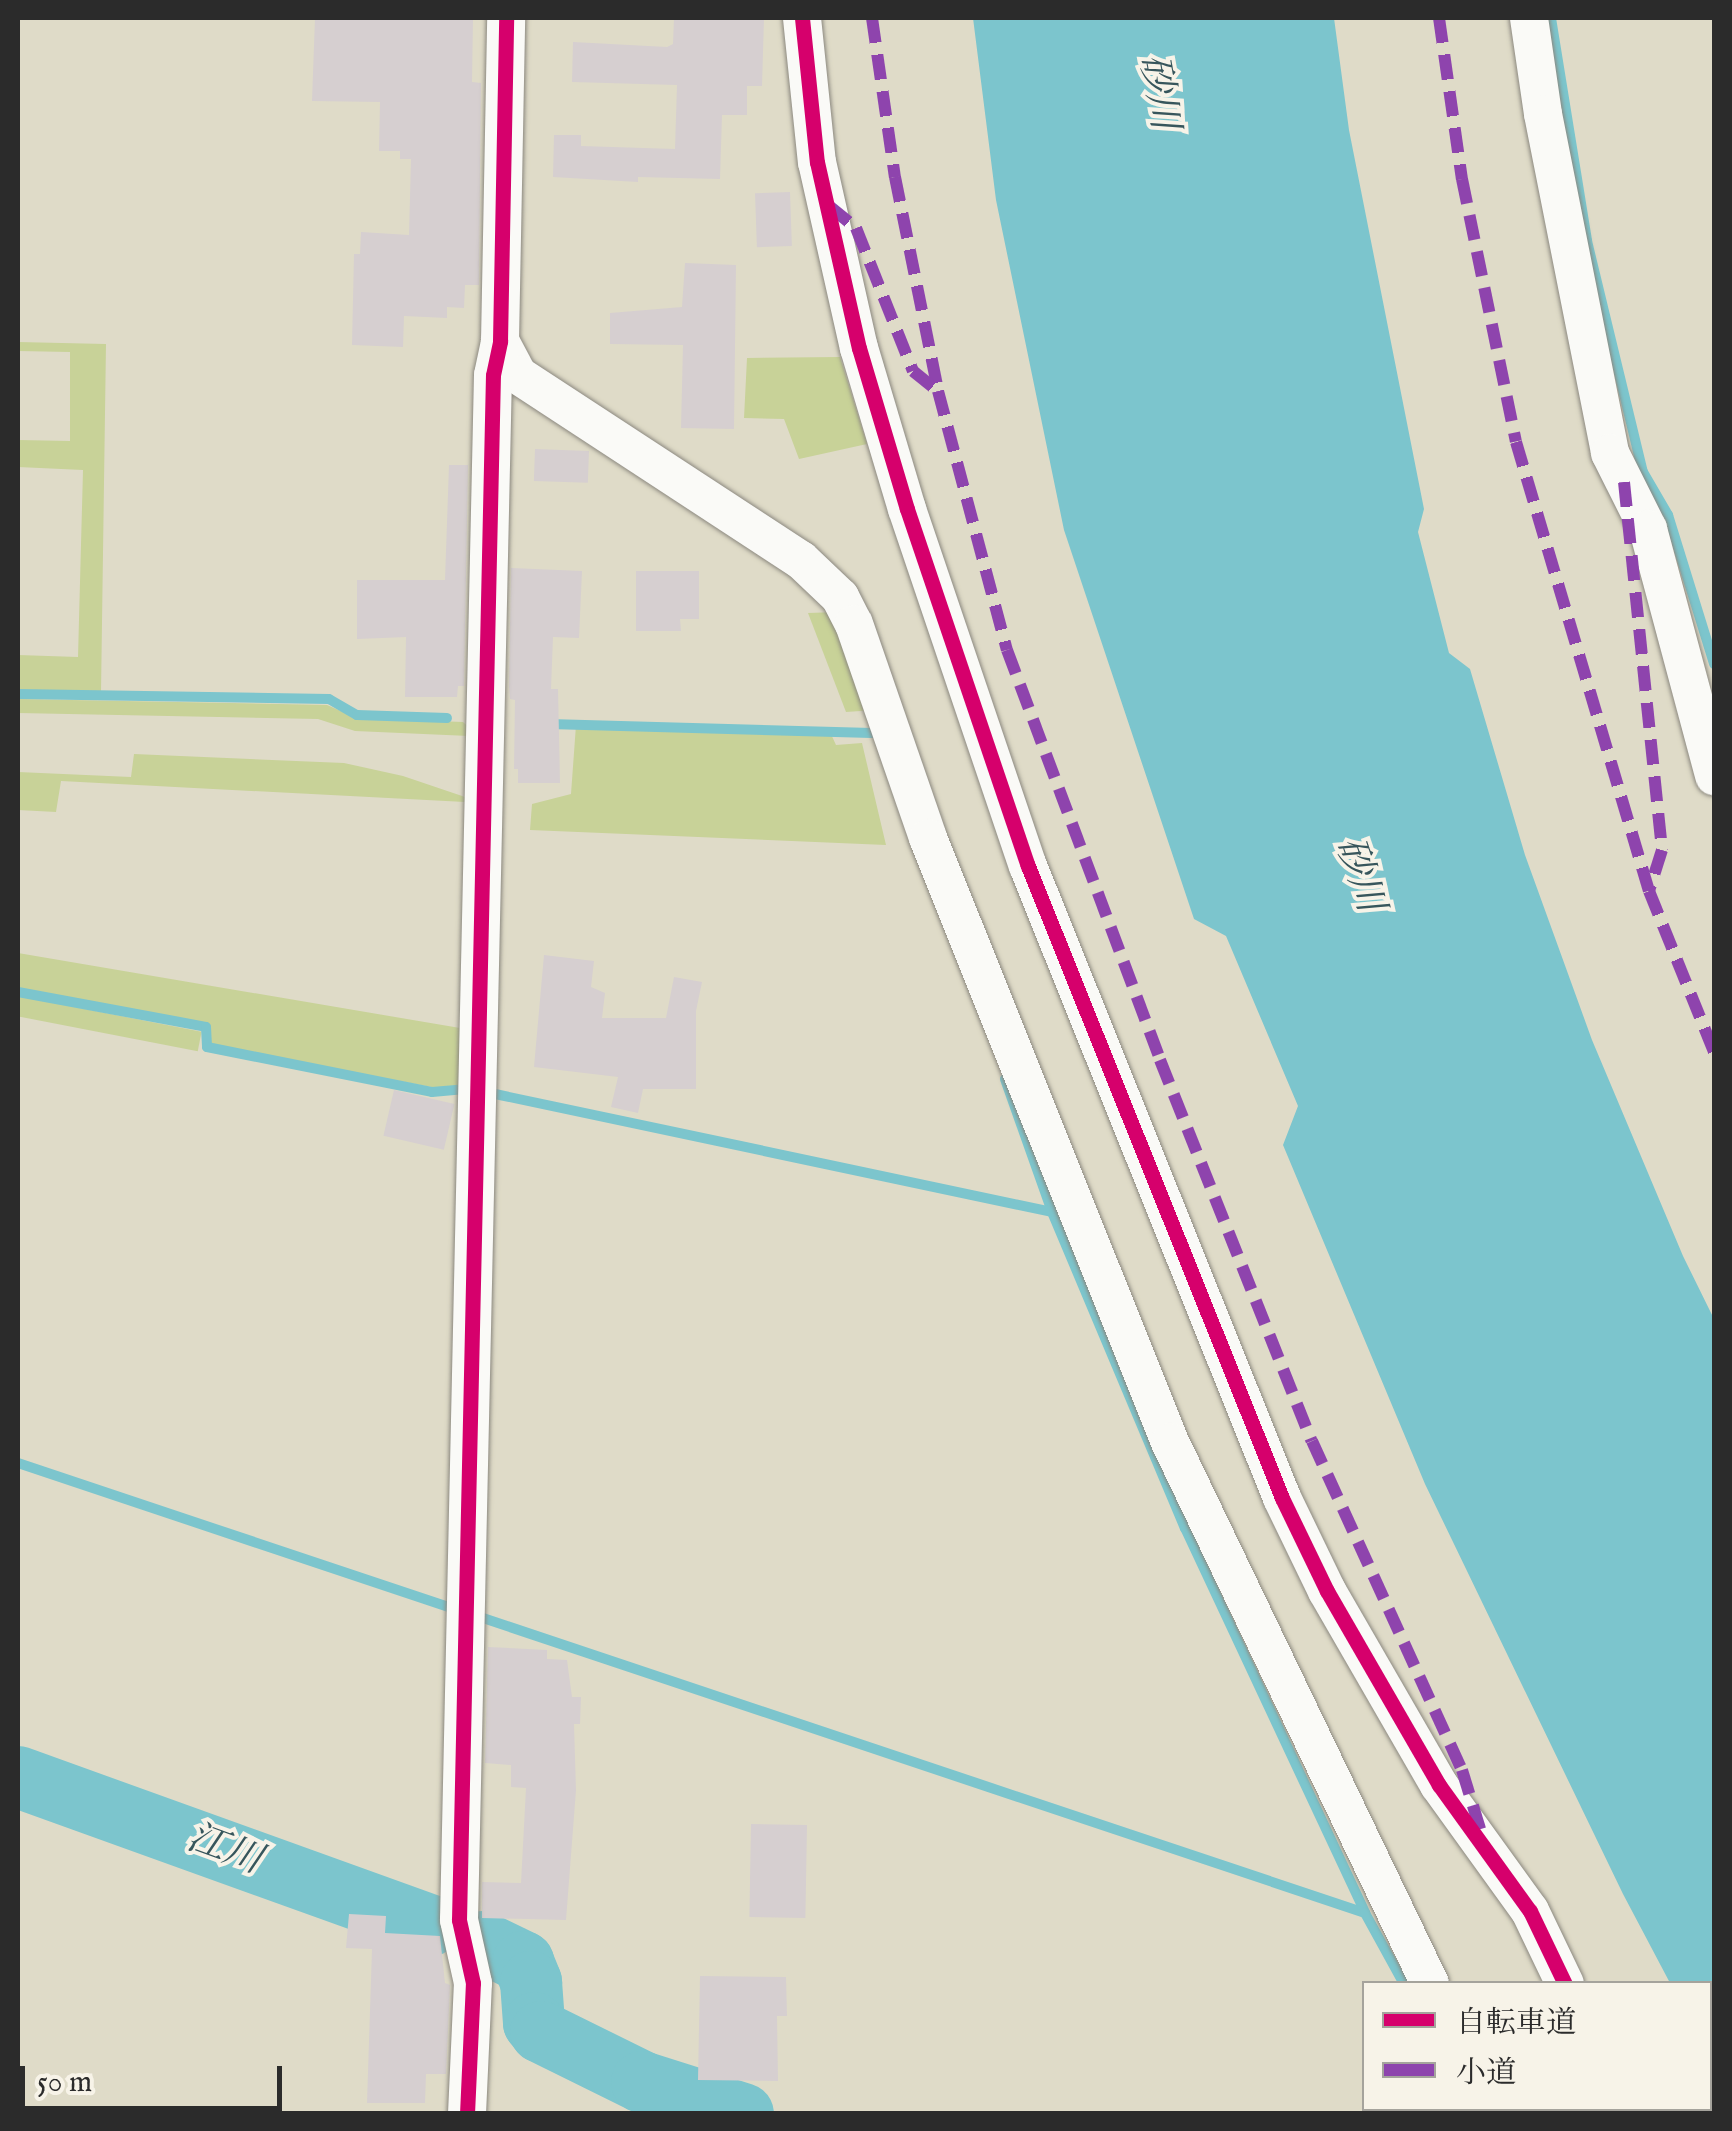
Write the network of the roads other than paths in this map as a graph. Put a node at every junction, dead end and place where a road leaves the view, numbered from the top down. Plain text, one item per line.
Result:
1 (506, 18) edge
2 (802, 18) edge
3 (1530, 18) edge
4 (500, 342) junction
5 (1714, 776) edge
6 (1429, 1981) edge
7 (1564, 1981) edge
8 (468, 2114) edge

1 - 4 street
2 - 7 street
3 - 5 street
4 - 6 street
4 - 8 street

